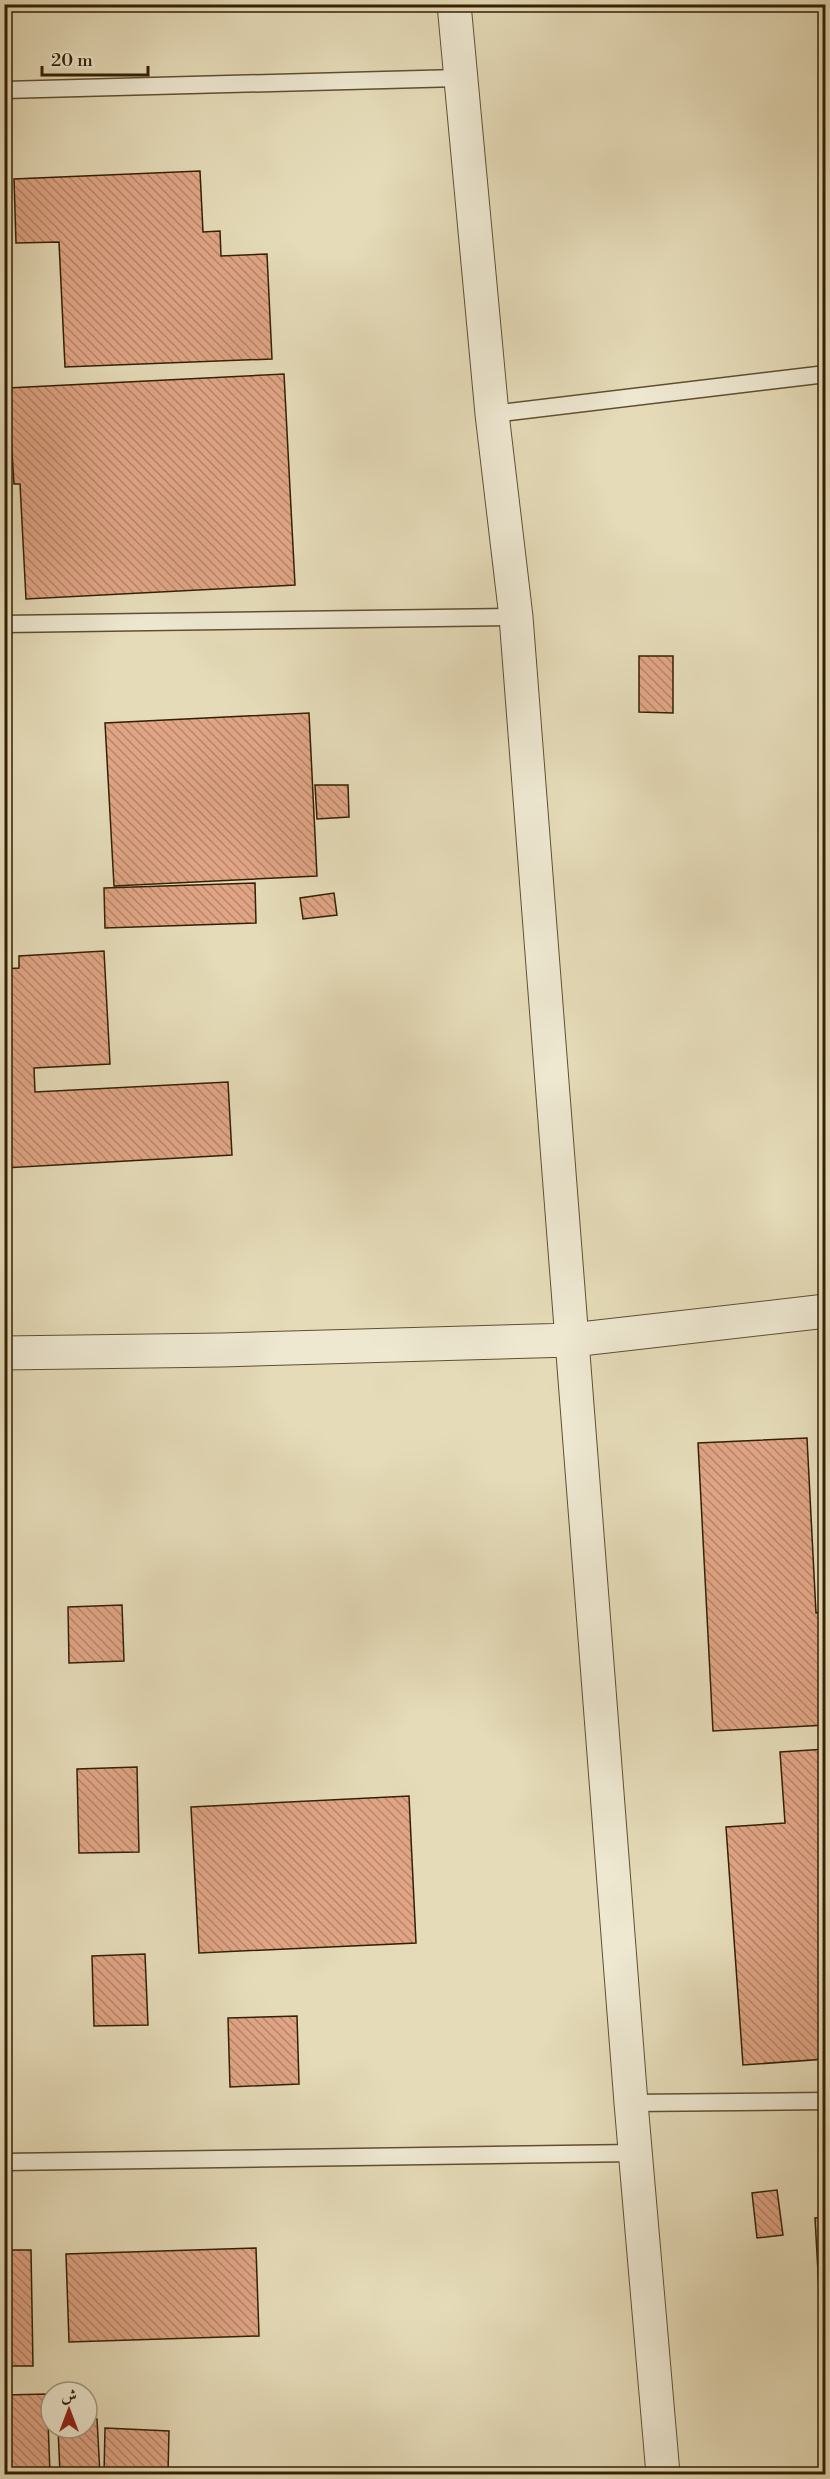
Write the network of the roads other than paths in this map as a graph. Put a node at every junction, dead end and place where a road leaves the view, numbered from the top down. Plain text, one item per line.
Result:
1 (454, 4) edge
2 (459, 78) junction
3 (4, 90) edge
4 (825, 374) edge
5 (492, 414) junction
6 (516, 617) junction
7 (4, 624) edge
8 (825, 1311) edge
9 (572, 1340) junction
10 (4, 1353) edge
11 (825, 2102) edge
12 (631, 2103) junction
13 (635, 2153) junction
14 (4, 2162) edge
15 (663, 2475) edge

1 - 2 street
2 - 3 lane
2 - 5 street
4 - 5 lane
5 - 6 street
6 - 7 lane
6 - 9 street
8 - 9 street
9 - 10 street
9 - 12 street
11 - 12 lane
12 - 13 street
13 - 14 lane
13 - 15 street

